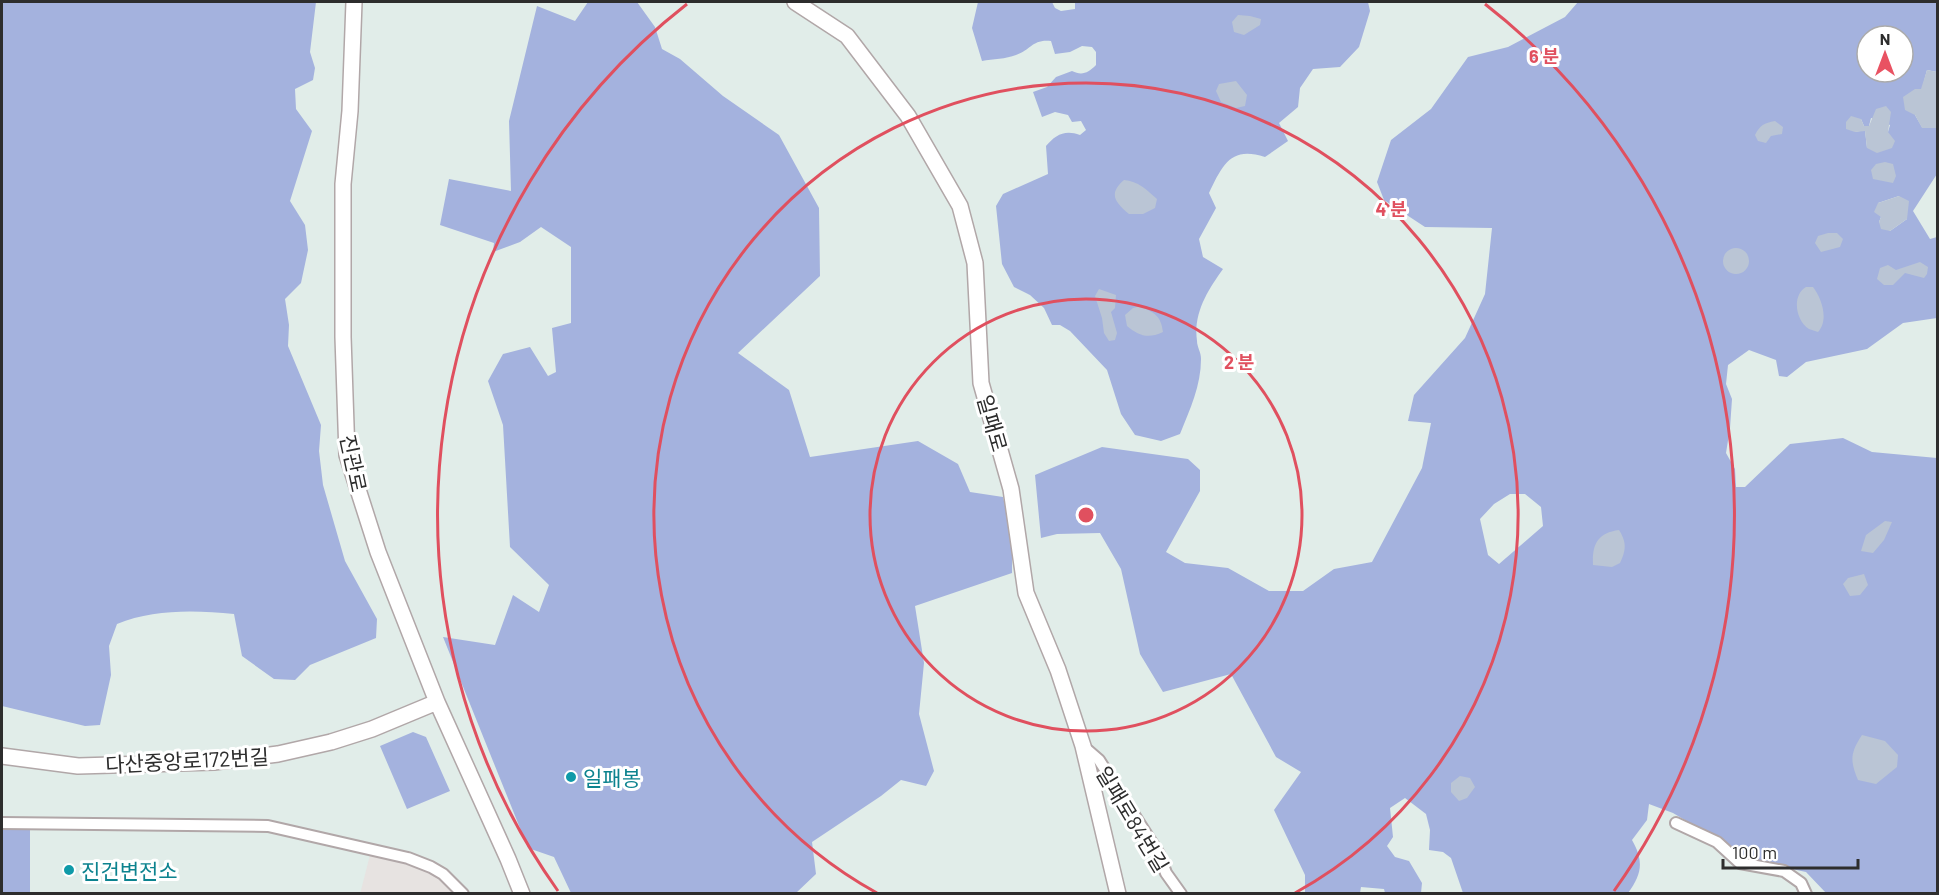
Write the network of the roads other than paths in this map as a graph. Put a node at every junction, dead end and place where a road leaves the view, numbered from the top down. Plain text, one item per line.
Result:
1 (354, 2) edge
2 (795, 2) edge
3 (437, 702) junction
4 (1083, 746) junction
5 (2, 756) edge
6 (2, 823) edge
7 (1676, 823) dead end
8 (463, 894) edge
9 (522, 894) edge
10 (1119, 894) edge
11 (1180, 894) edge
12 (1806, 894) edge

1 - 3 street, 진관로
2 - 4 street, 일패로
3 - 5 street, 다산중앙로172번길
3 - 9 street, 진관로
4 - 10 street, 일패로
4 - 11 street, 일패로84번길
6 - 8 street
7 - 12 street

